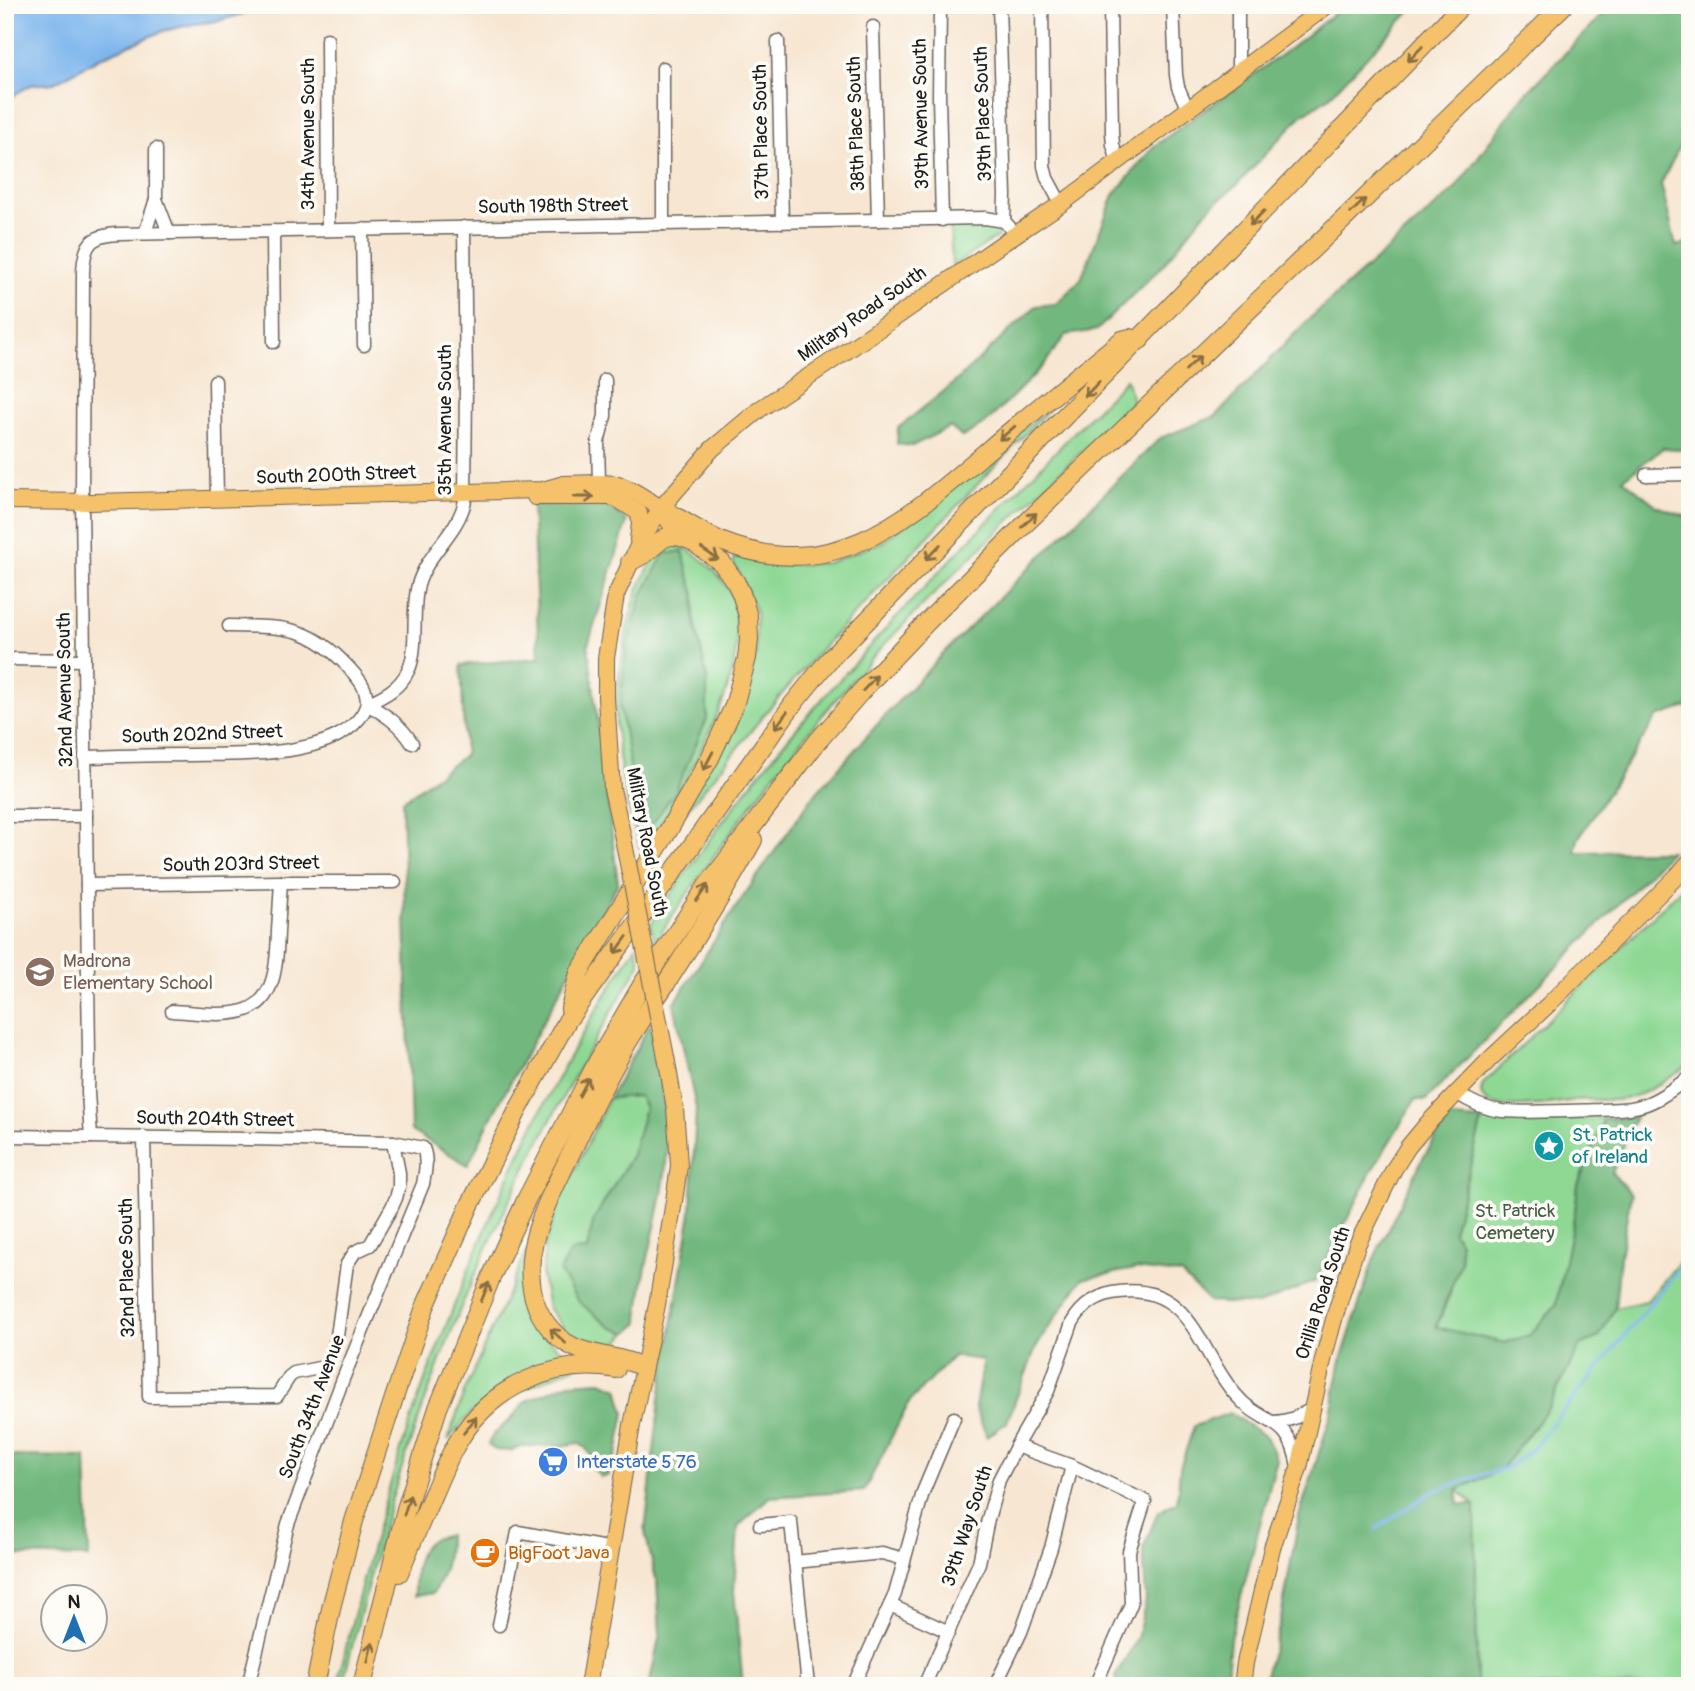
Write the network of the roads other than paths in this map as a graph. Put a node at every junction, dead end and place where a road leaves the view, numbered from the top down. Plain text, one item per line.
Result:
1 (999, 5) edge
2 (1042, 5) edge
3 (1110, 5) edge
4 (1173, 5) edge
5 (1238, 5) edge
6 (1328, 5) edge
7 (1462, 5) edge
8 (1564, 5) edge
9 (940, 8) dead end
10 (873, 27) dead end
11 (327, 39) dead end
12 (778, 41) dead end
13 (663, 68) dead end
14 (1238, 73) junction
15 (1188, 110) junction
16 (156, 149) dead end
17 (1118, 162) junction
18 (156, 199) junction
19 (1062, 204) junction
20 (878, 220) junction
21 (943, 220) junction
22 (1004, 221) junction
23 (782, 222) junction
24 (663, 224) junction
25 (464, 227) junction
26 (362, 229) junction
27 (328, 230) junction
28 (273, 231) junction
29 (145, 233) junction
30 (169, 233) junction
31 (1016, 234) junction
32 (88, 244) joint
33 (1140, 340) junction
34 (274, 342) dead end
35 (364, 345) dead end
36 (604, 380) dead end
37 (215, 381) dead end
38 (1690, 474) edge
39 (1646, 475) dead end
40 (599, 483) junction
41 (517, 490) junction
42 (466, 492) junction
43 (217, 499) junction
44 (5, 501) edge
45 (82, 502) junction
46 (661, 508) junction
47 (688, 539) junction
48 (634, 554) junction
49 (229, 626) dead end
50 (5, 659) edge
51 (84, 660) junction
52 (367, 704) junction
53 (412, 743) dead end
54 (85, 757) junction
55 (779, 792) junction
56 (5, 816) edge
57 (86, 816) junction
58 (1690, 861) edge
59 (281, 882) junction
60 (395, 882) dead end
61 (87, 885) junction
62 (172, 1011) dead end
63 (567, 1021) junction
64 (1690, 1077) edge
65 (1457, 1093) junction
66 (5, 1136) edge
67 (90, 1137) junction
68 (144, 1137) junction
69 (393, 1142) junction
70 (423, 1148) joint
71 (643, 1367) junction
72 (1312, 1409) junction
73 (954, 1418) dead end
74 (1273, 1422) junction
75 (1016, 1446) junction
76 (1072, 1466) junction
77 (1298, 1468) junction
78 (760, 1525) dead end
79 (612, 1549) junction
80 (904, 1559) junction
81 (795, 1562) junction
82 (890, 1605) junction
83 (378, 1619) junction
84 (499, 1625) dead end
85 (949, 1632) junction
86 (248, 1686) edge
87 (315, 1686) edge
88 (362, 1686) edge
89 (588, 1686) edge
90 (808, 1686) edge
91 (853, 1686) edge
92 (924, 1686) edge
93 (995, 1686) edge
94 (1095, 1686) edge
95 (1242, 1686) edge

1 - 22 street, 39th Place South
2 - 19 street
3 - 17 street
4 - 15 street
5 - 14 street
6 - 14 main road, Military Road South
7 -> 33 highway
55 -> 8 highway
9 - 21 street, 39th Avenue South
10 - 20 street, 38th Place South
11 - 27 street, 34th Avenue South
12 - 23 street, 37th Place South
13 - 24 street
14 - 15 main road, Military Road South
15 - 17 main road, Military Road South
16 - 18 street
17 - 19 main road, Military Road South
18 - 29 street
18 - 30 street
19 - 31 main road, Military Road South
20 - 21 street, South 198th Street
20 - 23 street, South 198th Street
21 - 22 street, South 198th Street
22 - 31 street
23 - 24 street, South 198th Street
24 - 25 street, South 198th Street
25 - 26 street, South 198th Street
25 - 42 street, 35th Avenue South
26 - 27 street, South 198th Street
26 - 35 street
27 - 28 street, South 198th Street
28 - 30 street, South 198th Street
28 - 34 street
29 - 30 street, South 198th Street
29 - 32 street, South 198th Street
31 - 46 main road, Military Road South
32 - 45 street, 32nd Avenue South
33 -> 46 highway
33 -> 63 highway
36 - 40 street
37 - 43 street
38 - 39 street
40 - 41 main road, South 200th Street
40 - 46 main road, South 200th Street
41 - 42 main road, South 200th Street
41 -> 48 main road
42 - 43 main road, South 200th Street
42 - 52 street, 35th Avenue South
43 - 45 main road, South 200th Street
44 - 45 main road, South 200th Street
45 - 51 street, 32nd Avenue South
46 - 47 highway
46 - 48 main road, Military Road South
47 - 48 highway
47 -> 63 highway
48 - 71 main road, Military Road South, bridge
49 - 52 street
50 - 51 street
51 - 54 street, 32nd Avenue South
52 - 53 street
52 - 54 street, South 202nd Street
54 - 57 street, 32nd Avenue South
71 -> 55 highway
83 -> 55 highway
56 - 57 street
57 - 61 street, 32nd Avenue South
58 - 65 main road, Orillia Road South
59 - 60 street, South 203rd Street
59 - 61 street, South 203rd Street
59 - 62 street
61 - 67 street, 32nd Avenue South
63 - 87 highway
64 - 65 street
65 - 72 main road, Orillia Road South
66 - 67 street, South 204th Street
67 - 68 street, South 204th Street
68 - 69 street, South 204th Street
68 - 69 street, 32nd Place South
69 - 70 street, South 204th Street
70 - 86 street, South 34th Avenue
71 - 79 main road, Military Road South
83 -> 71 highway
72 - 74 street
72 - 77 main road, Orillia Road South
73 - 80 street
74 - 75 street, 39th Way South
74 - 77 street
75 - 76 street
75 - 85 street, 39th Way South
76 - 93 street
76 - 94 street
77 - 95 main road, Orillia Road South
78 - 81 street
79 - 84 street
79 - 89 main road, Military Road South
80 - 81 street
80 - 82 street
81 - 90 street
82 - 85 street
82 - 91 street
88 -> 83 highway
85 - 92 street, 39th Way South

